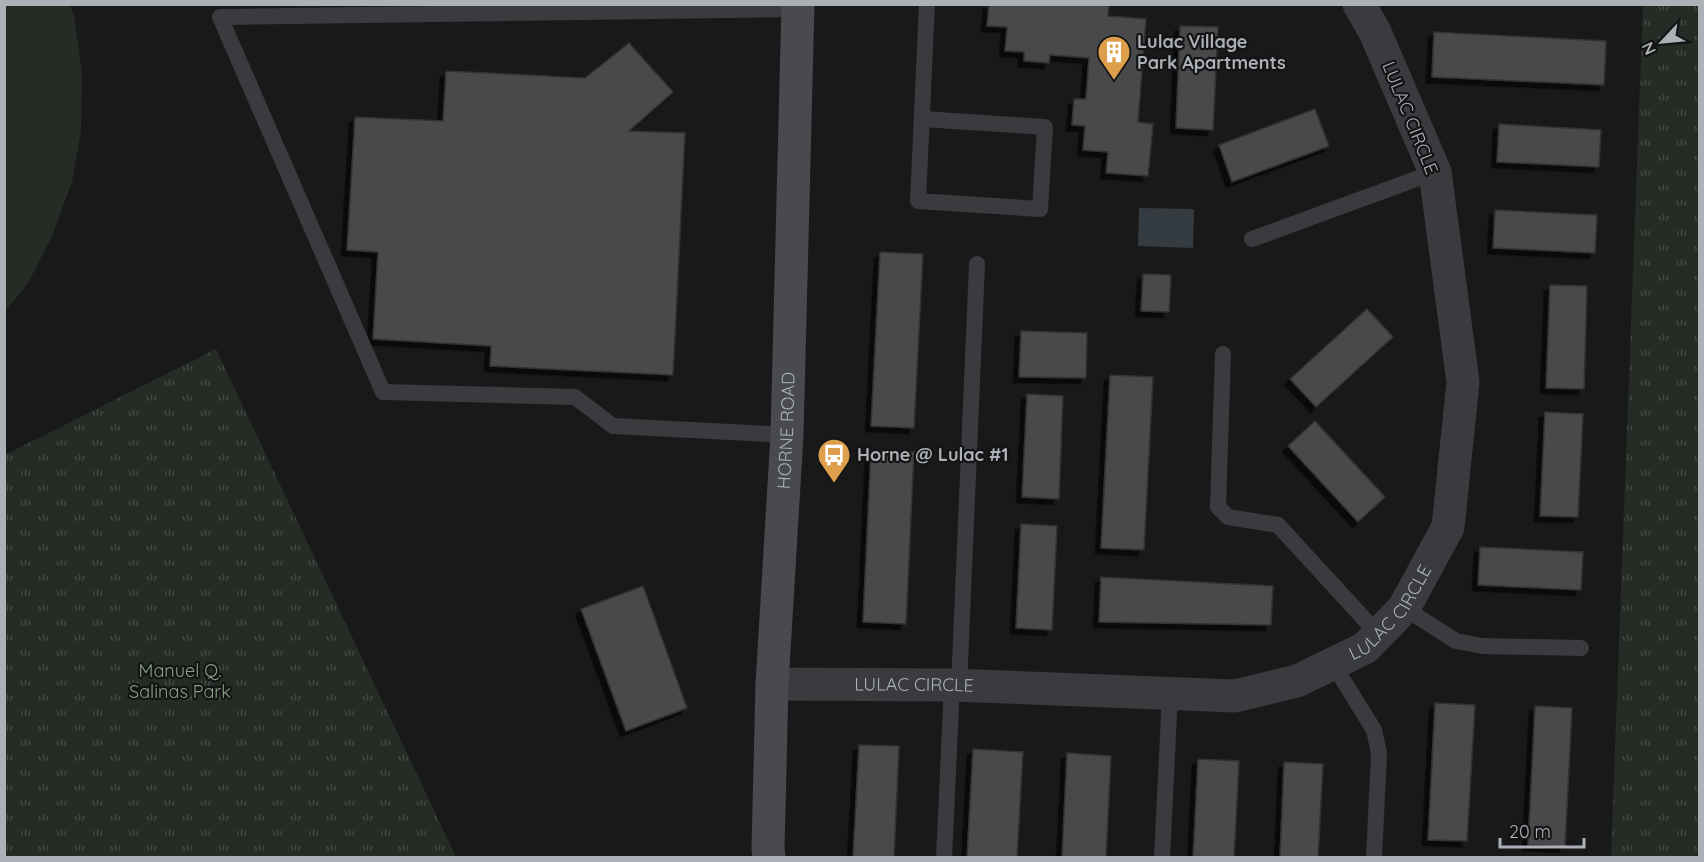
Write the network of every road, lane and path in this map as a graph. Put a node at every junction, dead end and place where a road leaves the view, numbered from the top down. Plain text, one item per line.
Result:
1 (927, 4) edge
2 (1359, 4) edge
3 (798, 7) edge
4 (923, 118) junction
5 (1435, 172) junction
6 (1252, 239) dead end
7 (977, 264) dead end
8 (1222, 354) dead end
9 (788, 435) junction
10 (1404, 608) junction
11 (1378, 634) junction
12 (1581, 648) dead end
13 (1333, 664) junction
14 (771, 684) junction
15 (956, 686) junction
16 (1170, 694) junction
17 (769, 858) edge
18 (944, 858) edge
19 (1162, 858) edge
20 (1374, 858) edge

1 - 4 lane
2 - 5 street, LULAC CIRCLE
3 - 9 main road, HORNE ROAD
3 - 9 lane
4 - 4 lane
5 - 6 lane
5 - 10 street, LULAC CIRCLE
7 - 15 lane
8 - 11 lane
9 - 14 main road, HORNE ROAD
10 - 11 street, LULAC CIRCLE
10 - 12 lane
11 - 13 street, LULAC CIRCLE
13 - 16 street, LULAC CIRCLE
13 - 20 lane
14 - 15 street, LULAC CIRCLE
14 - 17 main road, HORNE ROAD
15 - 16 street, LULAC CIRCLE
15 - 18 lane
16 - 19 lane

